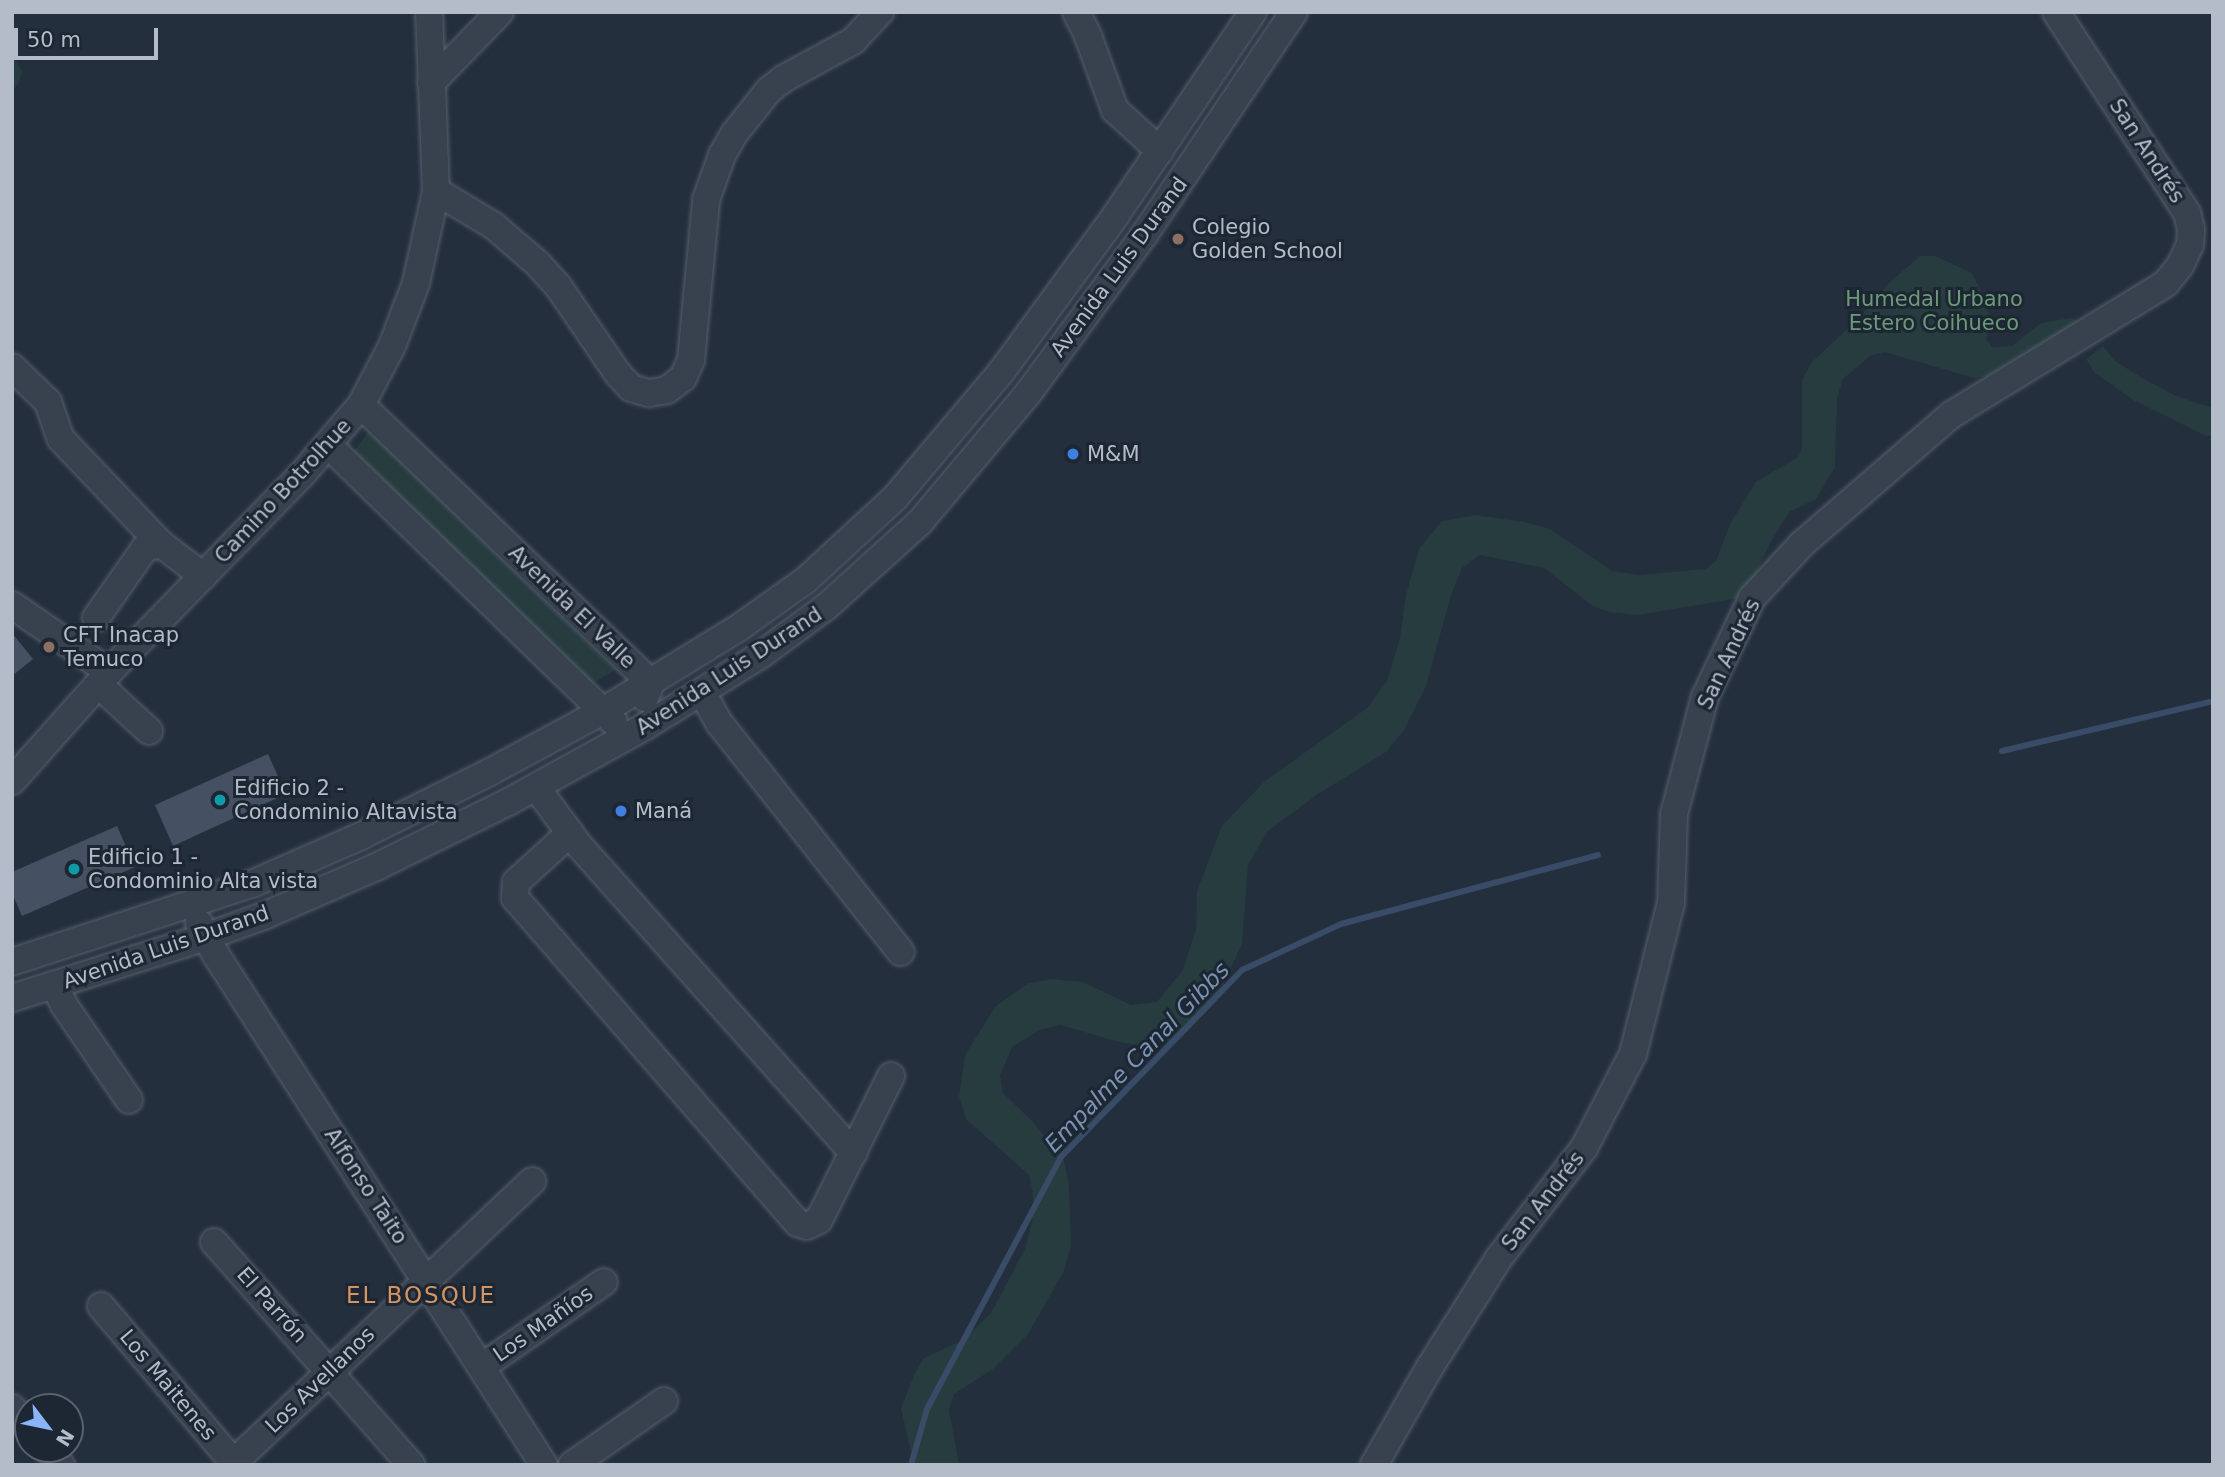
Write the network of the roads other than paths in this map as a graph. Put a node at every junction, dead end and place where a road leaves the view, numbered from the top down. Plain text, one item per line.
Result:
1 (429, 12) edge
2 (500, 12) edge
3 (880, 12) edge
4 (1076, 12) edge
5 (1253, 12) edge
6 (1294, 12) edge
7 (2056, 12) edge
8 (431, 82) junction
9 (1160, 150) junction
10 (436, 191) junction
11 (12, 367) edge
12 (361, 405) junction
13 (328, 445) junction
14 (161, 544) junction
15 (203, 576) junction
16 (12, 605) edge
17 (96, 618) dead end
18 (104, 678) junction
19 (651, 683) junction
20 (702, 692) junction
21 (603, 711) junction
22 (149, 732) dead end
23 (628, 736) junction
24 (12, 782) edge
25 (536, 787) junction
26 (570, 834) junction
27 (192, 905) junction
28 (205, 937) junction
29 (901, 952) dead end
30 (12, 962) edge
31 (54, 985) junction
32 (12, 998) edge
33 (891, 1076) dead end
34 (129, 1100) dead end
35 (853, 1153) junction
36 (532, 1181) dead end
37 (214, 1242) dead end
38 (426, 1279) junction
39 (604, 1282) dead end
40 (101, 1306) dead end
41 (483, 1366) junction
42 (330, 1370) junction
43 (664, 1401) dead end
44 (233, 1464) edge
45 (411, 1465) edge
46 (544, 1465) edge
47 (572, 1465) edge
48 (1374, 1465) edge

1 - 8 street, Camino Botrolhue
2 - 8 street
3 - 10 street
4 - 9 street
5 - 9 street, Avenida Luis Durand
6 - 20 street, Avenida Luis Durand
7 - 48 street, San Andrés
8 - 10 street, Camino Botrolhue
9 - 19 street, Avenida Luis Durand
10 - 12 street, Camino Botrolhue
11 - 14 street
12 - 13 street, Camino Botrolhue
12 - 19 street, Avenida El Valle
13 - 15 street, Camino Botrolhue
13 - 21 street
14 - 15 street
14 - 17 street
15 - 18 street, Camino Botrolhue
16 - 18 street
18 - 22 street
18 - 24 street, Camino Botrolhue
19 - 21 street, Avenida Luis Durand
19 - 23 street, Avenida El Valle
20 - 23 street, Avenida Luis Durand
20 - 29 street
21 - 23 street
21 - 27 street, Avenida Luis Durand
23 - 25 street, Avenida Luis Durand
25 - 26 street
25 - 28 street, Avenida Luis Durand
26 - 35 street
26 - 35 street
27 - 28 street, Alfonso Taito
27 - 30 street, Avenida Luis Durand
28 - 31 street, Avenida Luis Durand
28 - 38 street, Alfonso Taito
31 - 32 street, Avenida Luis Durand
31 - 34 street
33 - 35 street
36 - 38 street, Los Avellanos
37 - 42 street, El Parrón
38 - 41 street, Alfonso Taito
38 - 42 street, Los Avellanos
39 - 41 street, Los Mañíos
40 - 44 street, Los Maitenes
41 - 46 street, Alfonso Taito
42 - 44 street, Los Avellanos
42 - 45 street, El Parrón
43 - 47 street

